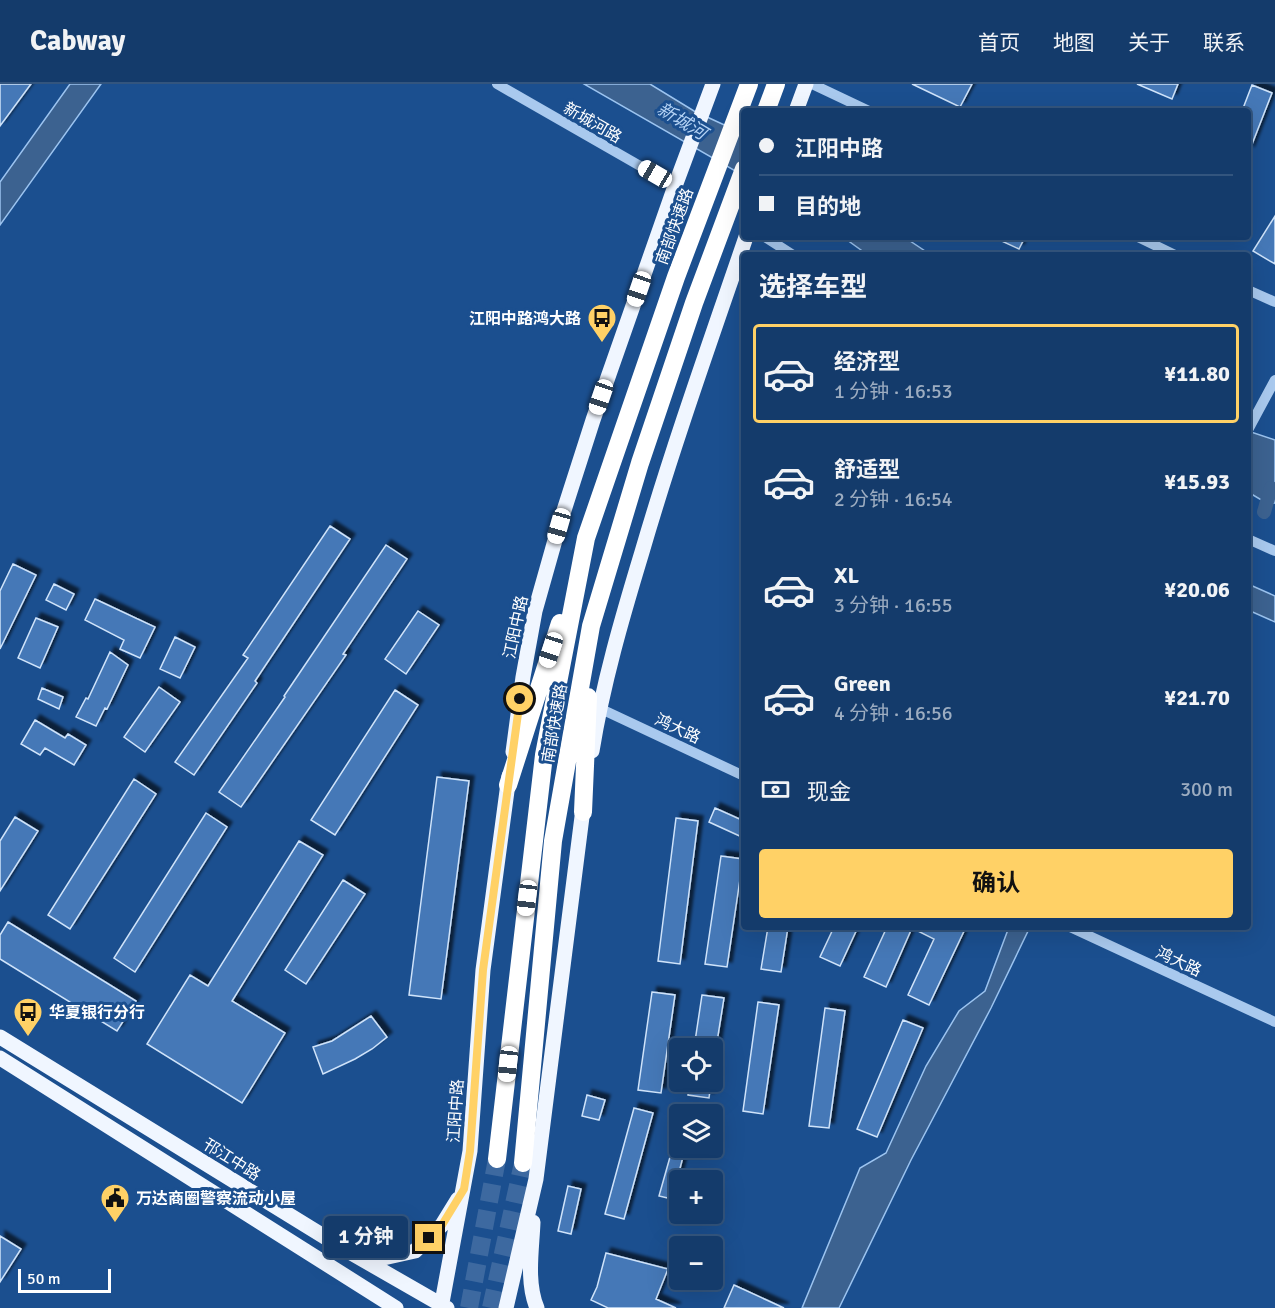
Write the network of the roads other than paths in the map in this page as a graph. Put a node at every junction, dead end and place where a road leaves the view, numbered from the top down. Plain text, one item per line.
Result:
1 (497, 84) edge
2 (713, 84) edge
3 (749, 84) edge
4 (776, 84) edge
5 (806, 84) edge
6 (812, 84) edge
7 (767, 108) edge
8 (797, 108) edge
9 (863, 108) edge
10 (741, 176) edge
11 (675, 186) junction
12 (745, 240) edge
13 (770, 240) edge
14 (1144, 240) edge
15 (788, 252) edge
16 (1169, 252) edge
17 (1251, 291) edge
18 (1275, 302) edge
19 (1275, 380) edge
20 (1251, 424) edge
21 (586, 538) junction
22 (1251, 540) edge
23 (1275, 551) edge
24 (591, 626) junction
25 (599, 708) junction
26 (741, 775) edge
27 (508, 785) junction
28 (583, 812) junction
29 (1076, 930) edge
30 (1275, 1022) edge
31 (0, 1037) edge
32 (0, 1058) edge
33 (497, 1159) tunnel mouth
34 (523, 1163) tunnel mouth
35 (536, 1179) junction
36 (464, 1189) junction
37 (346, 1250) junction
38 (363, 1286) junction
39 (444, 1307) edge
40 (382, 1308) edge
41 (396, 1308) edge
42 (506, 1308) edge
43 (537, 1308) edge

1 - 11 street, 新城河路
2 - 11 main road, 江阳中路
3 - 21 highway, 南部快速路
4 - 7 highway
5 - 8 main road
6 - 9 street
10 - 24 highway, 南部快速路
11 - 27 main road, 江阳中路
12 - 25 main road
13 - 15 street
14 - 16 street
17 - 18 street
19 - 20 street
21 - 27 highway
21 - 33 highway, 南部快速路
22 - 23 street
24 - 28 highway
24 - 34 highway, 南部快速路
25 - 26 street, 鸿大路
25 - 28 main road
27 - 36 main road, 江阳中路
28 - 35 main road
29 - 30 street, 鸿大路
31 - 37 main road, 邗江中路
32 - 38 main road
35 - 42 main road
35 - 43 main road
36 - 37 main road
36 - 39 main road, 江阳中路
37 - 39 main road, 邗江中路
38 - 40 main road
38 - 41 main road

